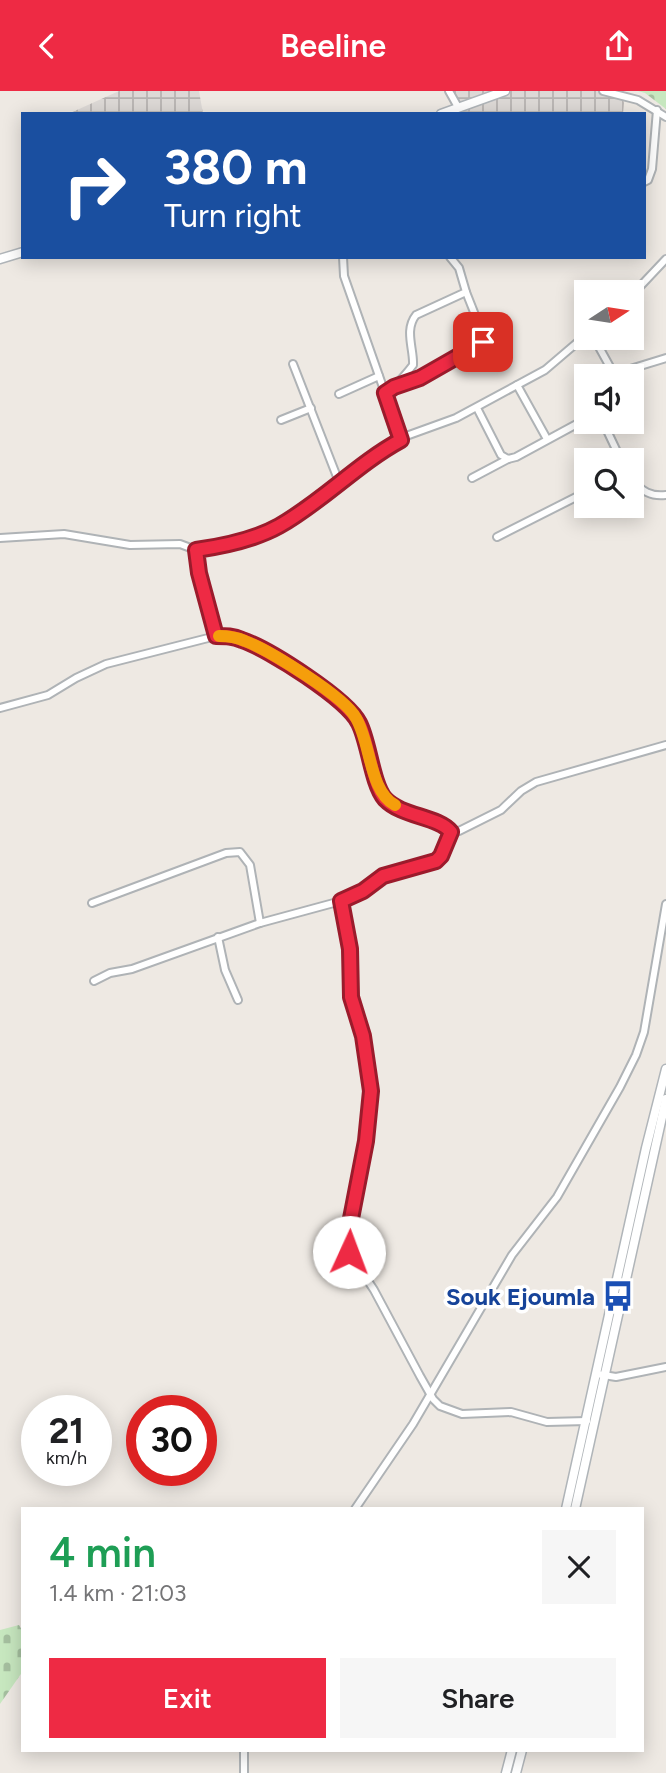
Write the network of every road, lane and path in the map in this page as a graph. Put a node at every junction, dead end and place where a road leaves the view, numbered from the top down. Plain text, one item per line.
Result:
1 (449, 91) edge
2 (505, 91) edge
3 (603, 91) edge
4 (458, 107) junction
5 (657, 110) junction
6 (447, 112) edge
7 (666, 117) edge
8 (646, 181) edge
9 (21, 253) edge
10 (0, 259) edge
11 (343, 259) edge
12 (452, 259) edge
13 (666, 259) edge
14 (644, 282) edge
15 (466, 292) junction
16 (574, 345) edge
17 (666, 358) edge
18 (293, 364) dead end
19 (644, 365) edge
20 (379, 376) junction
21 (517, 385) junction
22 (394, 387) junction
23 (385, 393) junction
24 (339, 394) dead end
25 (310, 408) junction
26 (477, 408) junction
27 (281, 420) dead end
28 (574, 425) edge
29 (548, 439) junction
30 (401, 440) junction
31 (508, 459) junction
32 (472, 478) dead end
33 (339, 482) junction
34 (644, 491) edge
35 (574, 498) edge
36 (664, 498) edge
37 (497, 537) dead end
38 (0, 538) edge
39 (196, 550) junction
40 (216, 636) junction
41 (0, 708) edge
42 (666, 745) edge
43 (451, 832) junction
44 (341, 901) junction
45 (92, 903) dead end
46 (666, 904) edge
47 (260, 923) junction
48 (218, 937) junction
49 (663, 942) edge
50 (94, 981) dead end
51 (238, 1000) dead end
52 (666, 1069) edge
53 (666, 1099) edge
54 (650, 1149) junction
55 (666, 1367) edge
56 (602, 1375) junction
57 (430, 1392) junction
58 (436, 1403) junction
59 (424, 1405) junction
60 (587, 1421) junction
61 (575, 1490) junction
62 (356, 1507) edge
63 (567, 1507) edge
64 (575, 1507) edge
65 (244, 1752) edge
66 (511, 1752) edge
67 (521, 1752) edge
68 (244, 1773) edge
69 (506, 1773) edge
70 (516, 1773) edge

1 - 4 street
2 - 4 main road
3 - 5 street
4 - 6 main road
5 - 7 street
5 - 8 street
9 - 10 main road
11 - 20 street
12 - 15 street
13 - 14 street
15 - 22 street
15 - 22 street
16 - 21 street
17 - 19 street
18 - 25 street
20 - 23 street
20 - 24 street
21 - 26 street
21 - 29 street
22 - 23 street
23 - 30 street
25 - 27 street
25 - 33 street
26 - 30 street
26 - 31 street
28 - 29 street
29 - 31 street
30 - 33 street
31 - 32 street
33 - 39 street
34 - 36 street
35 - 37 street
38 - 39 street
39 - 40 street
40 - 41 street
40 - 43 street
42 - 43 street
43 - 44 street
44 - 47 street
44 - 57 street
45 - 47 street
46 - 49 street
47 - 48 street
48 - 50 street
48 - 51 street
49 - 57 street
52 - 54 main road
53 - 54 main road
54 - 56 main road
55 - 56 street
56 - 60 main road
56 - 61 main road
57 - 58 street
57 - 59 street
58 - 59 street
58 - 60 street
59 - 62 street
60 - 61 main road
61 - 63 main road
61 - 64 main road
65 - 68 street
66 - 69 main road
67 - 70 main road

